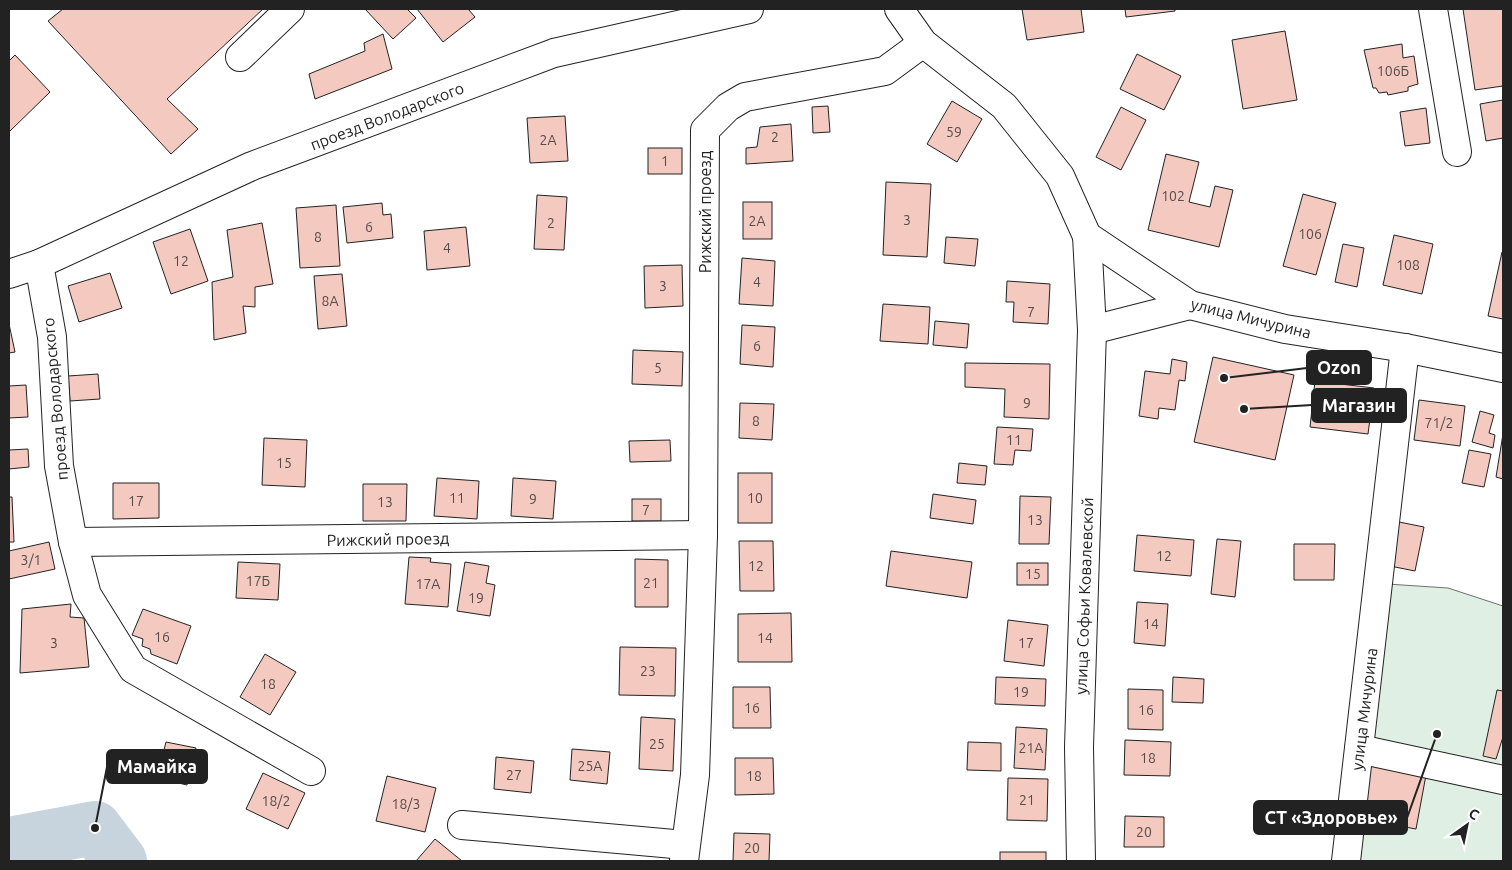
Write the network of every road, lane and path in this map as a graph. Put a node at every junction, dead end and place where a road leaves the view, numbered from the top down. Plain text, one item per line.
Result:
1 (290, 9) edge
2 (749, 9) edge
3 (899, 9) edge
4 (1433, 9) edge
5 (923, 43) junction
6 (240, 57) dead end
7 (1458, 152) dead end
8 (1087, 236) junction
9 (39, 264) junction
10 (9, 274) edge
11 (1190, 305) junction
12 (1092, 330) junction
13 (1405, 348) junction
14 (1503, 368) edge
15 (704, 535) junction
16 (73, 542) junction
17 (1359, 749) junction
18 (310, 771) dead end
19 (1503, 780) edge
20 (462, 825) dead end
21 (684, 853) edge
22 (1081, 861) edge
23 (1346, 861) edge

1 - 6 street
2 - 9 street, проезд Володарского
3 - 5 street
4 - 7 street
5 - 8 street
5 - 15 street, Рижский проезд
8 - 11 street, улица Мичурина
8 - 12 street, улица Софьи Ковалевской
9 - 10 street, проезд Володарского
9 - 16 street, проезд Володарского
11 - 12 street
11 - 13 street, улица Мичурина
12 - 22 street, улица Софьи Ковалевской
13 - 14 street, улица Мичурина
13 - 17 street, улица Мичурина
15 - 16 street, Рижский проезд
15 - 21 street, Рижский проезд
16 - 18 street, проезд Володарского
17 - 19 street
17 - 23 street, улица Мичурина
20 - 21 street

